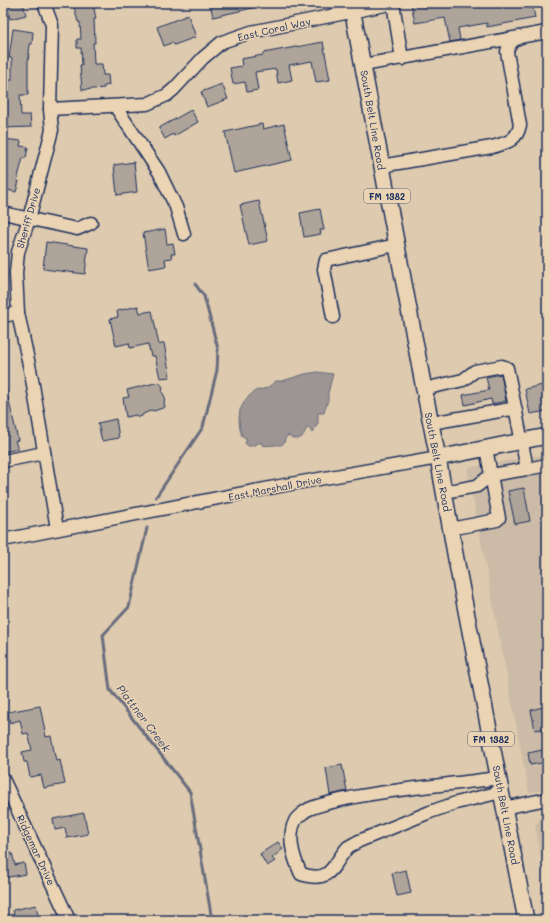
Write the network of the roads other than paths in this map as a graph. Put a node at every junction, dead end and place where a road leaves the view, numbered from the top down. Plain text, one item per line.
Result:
1 (44, 3) edge
2 (386, 3) edge
3 (393, 3) edge
4 (352, 7) edge
5 (547, 32) edge
6 (520, 37) junction
7 (402, 59) junction
8 (363, 65) junction
9 (115, 106) junction
10 (50, 109) junction
11 (381, 166) junction
12 (3, 213) edge
13 (29, 219) junction
14 (92, 223) dead end
15 (184, 234) dead end
16 (396, 245) junction
17 (18, 313) junction
18 (3, 316) edge
19 (333, 317) dead end
20 (424, 389) junction
21 (516, 412) junction
22 (431, 423) junction
23 (547, 436) edge
24 (522, 441) junction
25 (486, 448) junction
26 (44, 453) junction
27 (438, 458) junction
28 (3, 461) edge
29 (547, 465) edge
30 (527, 469) junction
31 (491, 475) junction
32 (444, 492) junction
33 (57, 529) junction
34 (450, 529) junction
35 (3, 540) edge
36 (3, 779) edge
37 (499, 785) junction
38 (547, 799) edge
39 (504, 808) junction
40 (68, 920) edge
41 (526, 920) edge

1 - 10 street, Sheriff Drive
2 - 4 street, East Coral Way
3 - 7 street
4 - 8 main road, South Belt Line Road / FM 1382
4 - 9 street, East Coral Way
5 - 6 street
6 - 7 street
6 - 11 street
7 - 8 street
8 - 11 main road, South Belt Line Road / FM 1382
9 - 10 street, East Coral Way
9 - 15 street
10 - 13 street, Sheriff Drive
11 - 16 main road, South Belt Line Road / FM 1382
12 - 13 street
13 - 14 street
13 - 17 street, Sheriff Drive
16 - 19 street
16 - 20 main road, South Belt Line Road / FM 1382
17 - 18 street
17 - 26 street, Sheriff Drive
20 - 21 street
20 - 22 main road, South Belt Line Road / FM 1382
21 - 22 street
21 - 24 street
22 - 27 main road, South Belt Line Road / FM 1382
23 - 24 main road, East Marshall Drive
24 - 25 main road, East Marshall Drive
24 - 30 street
25 - 27 main road, East Marshall Drive
25 - 31 street
26 - 28 street
26 - 33 street, Sheriff Drive
27 - 32 main road, South Belt Line Road / FM 1382
27 - 33 street, East Marshall Drive
29 - 30 street
30 - 31 street
31 - 32 street
31 - 34 street
32 - 34 main road, South Belt Line Road / FM 1382
33 - 35 street, East Marshall Drive
34 - 37 main road, South Belt Line Road / FM 1382
36 - 40 street, Ridgemar Drive
37 - 37 street
37 - 39 main road, South Belt Line Road / FM 1382
38 - 39 street
39 - 41 main road, South Belt Line Road / FM 1382

